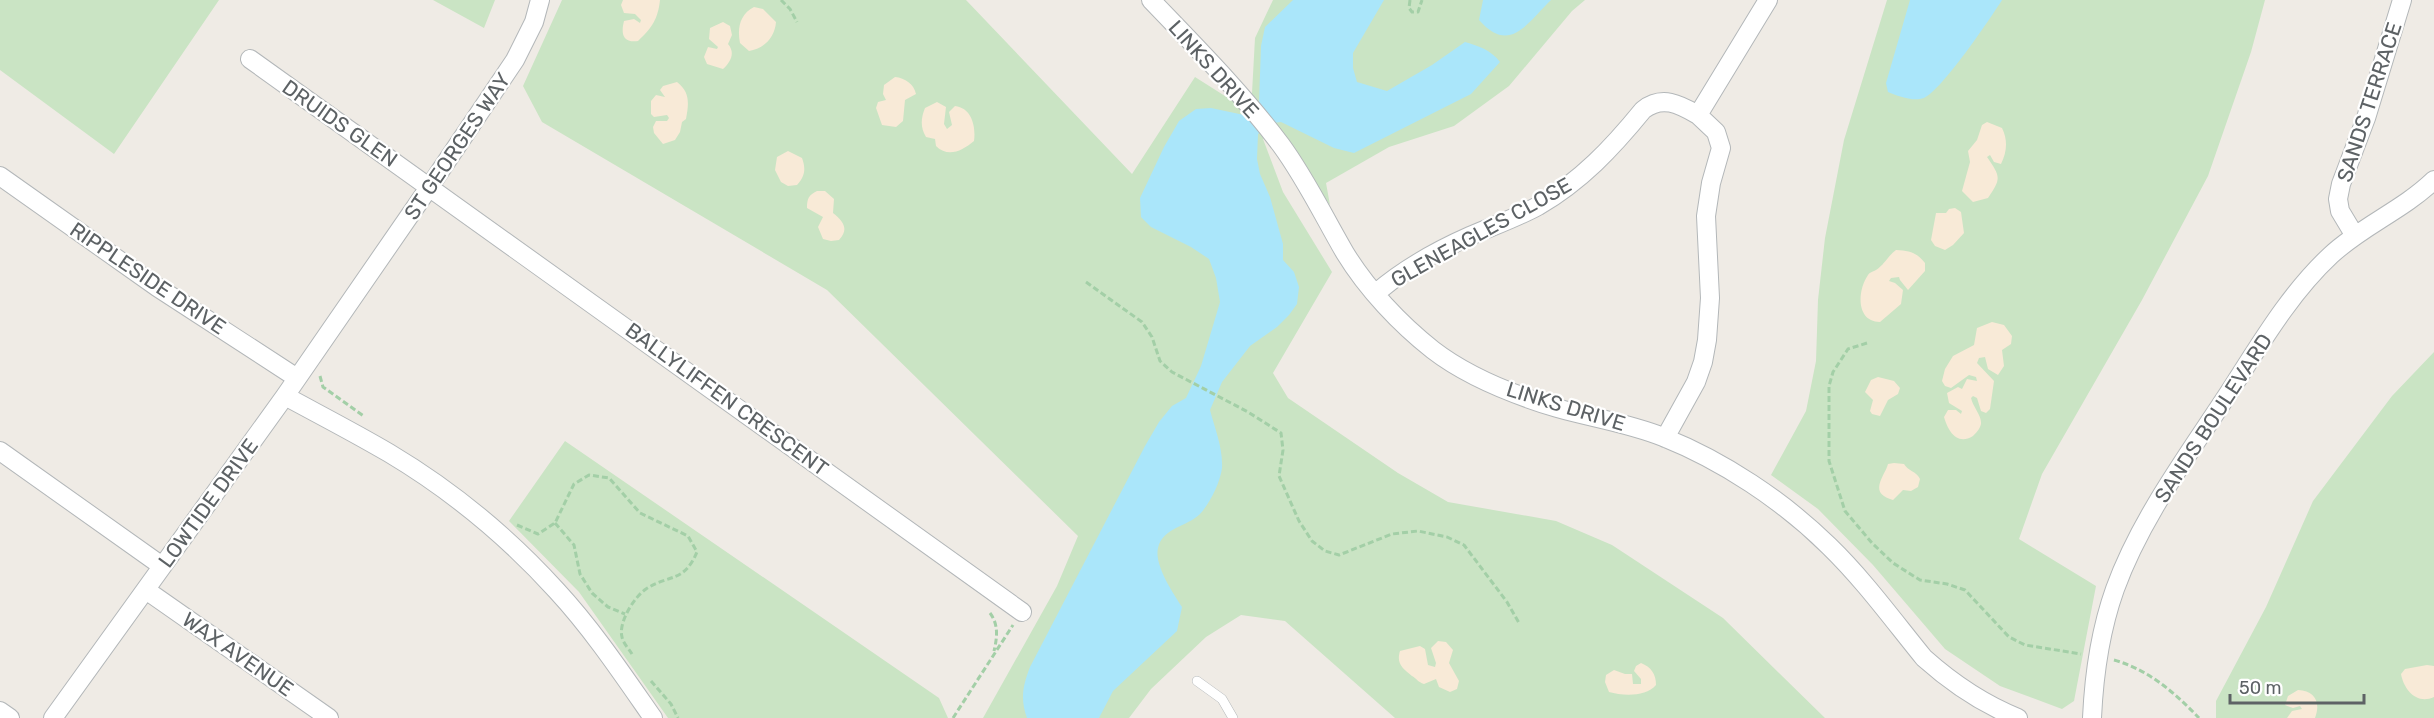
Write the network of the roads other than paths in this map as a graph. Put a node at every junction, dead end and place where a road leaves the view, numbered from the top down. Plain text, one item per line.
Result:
1 (540, 0) edge
2 (1151, 0) edge
3 (1768, 0) edge
4 (2402, 0) edge
5 (250, 59) dead end
6 (1698, 116) junction
7 (0, 176) edge
8 (2434, 180) edge
9 (430, 186) junction
10 (2355, 236) junction
11 (360, 285) joint
12 (1376, 293) junction
13 (297, 378) junction
14 (285, 396) junction
15 (1665, 438) junction
16 (0, 452) edge
17 (162, 566) junction
18 (146, 590) junction
19 (1022, 612) road end
20 (1197, 681) dead end
21 (0, 711) edge
22 (10, 718) edge
23 (53, 718) edge
24 (329, 718) edge
25 (653, 718) edge
26 (1233, 718) edge
27 (2018, 718) edge
28 (2092, 718) edge

1 - 9 street, ST GEORGES WAY
2 - 12 street, LINKS DRIVE
3 - 6 street
4 - 10 street, SANDS TERRACE
5 - 9 street, DRUIDS GLEN
6 - 12 street, GLENEAGLES CLOSE
6 - 15 street, GLENEAGLES CLOSE
7 - 13 street, RIPPLESIDE DRIVE
8 - 10 street, SANDS BOULEVARD
9 - 11 street, ST GEORGES WAY
9 - 19 street, BALLYLIFFEN CRESCENT
10 - 28 street, SANDS BOULEVARD
11 - 13 street, LOWTIDE DRIVE
12 - 15 street, LINKS DRIVE
13 - 14 street, LOWTIDE DRIVE
14 - 17 street, LOWTIDE DRIVE
14 - 25 street
15 - 27 street, LINKS DRIVE
16 - 17 street
17 - 18 street, LOWTIDE DRIVE
18 - 23 street, LOWTIDE DRIVE
18 - 24 street, WAX AVENUE
20 - 26 lane
21 - 22 street

